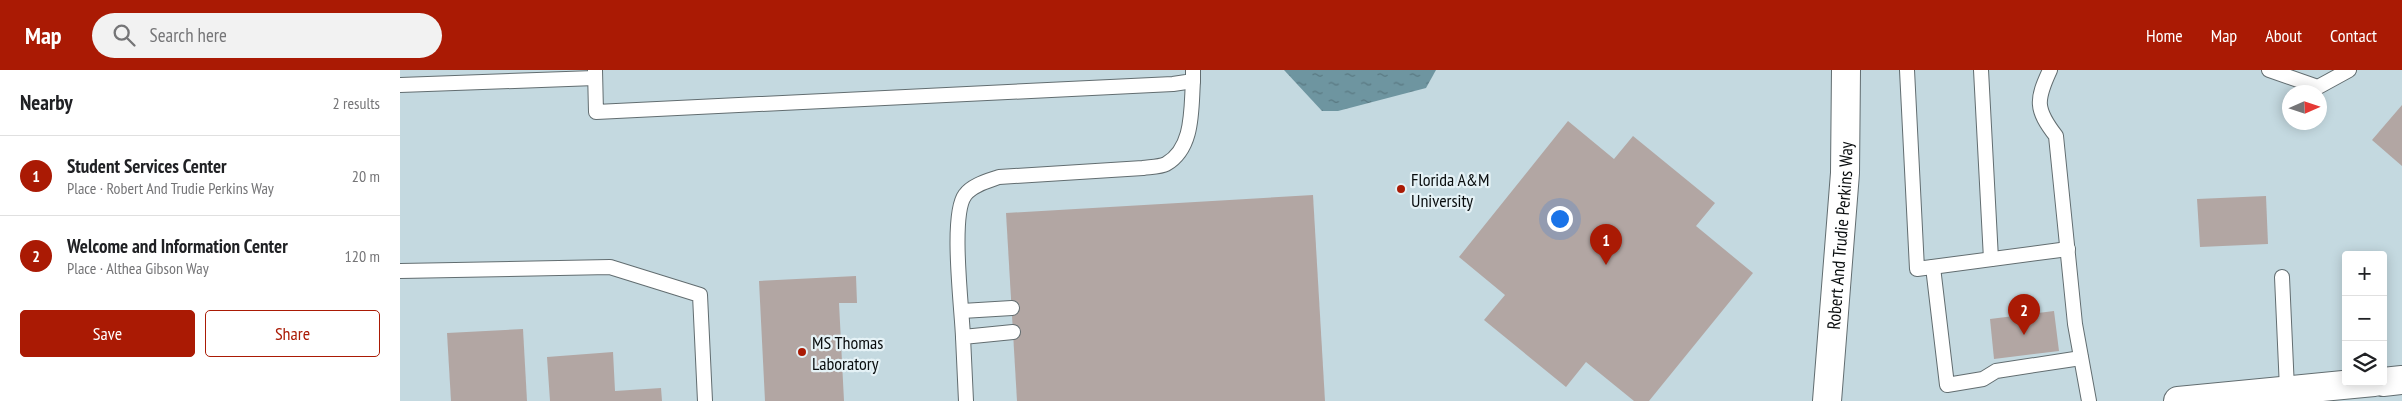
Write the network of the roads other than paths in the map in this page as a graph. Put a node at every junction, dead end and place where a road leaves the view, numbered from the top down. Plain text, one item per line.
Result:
1 (1846, 70) edge
2 (1908, 70) edge
3 (1981, 70) edge
4 (2050, 70) edge
5 (2269, 70) edge
6 (2350, 70) edge
7 (595, 74) edge
8 (1193, 76) edge
9 (400, 85) edge
10 (2068, 250) junction
11 (1991, 260) junction
12 (1933, 267) junction
13 (400, 271) edge
14 (2282, 277) dead end
15 (1012, 308) dead end
16 (962, 311) junction
17 (1013, 332) dead end
18 (963, 337) junction
19 (2081, 358) junction
20 (2402, 380) edge
21 (2387, 382) edge
22 (2348, 386) edge
23 (2289, 395) edge
24 (705, 401) edge
25 (966, 401) edge
26 (1827, 401) edge
27 (2089, 401) edge
28 (2178, 401) edge

1 - 26 street, Robert And Trudie Perkins Way
2 - 12 lane
3 - 11 lane
4 - 10 lane
5 - 6 lane
7 - 8 lane
7 - 9 lane
8 - 16 lane
10 - 11 lane
10 - 19 lane
11 - 12 lane
12 - 19 lane
13 - 24 lane
14 - 23 lane
15 - 16 lane
16 - 18 lane
17 - 18 lane
18 - 25 lane
19 - 27 lane
20 - 21 street
22 - 23 street
23 - 28 street

